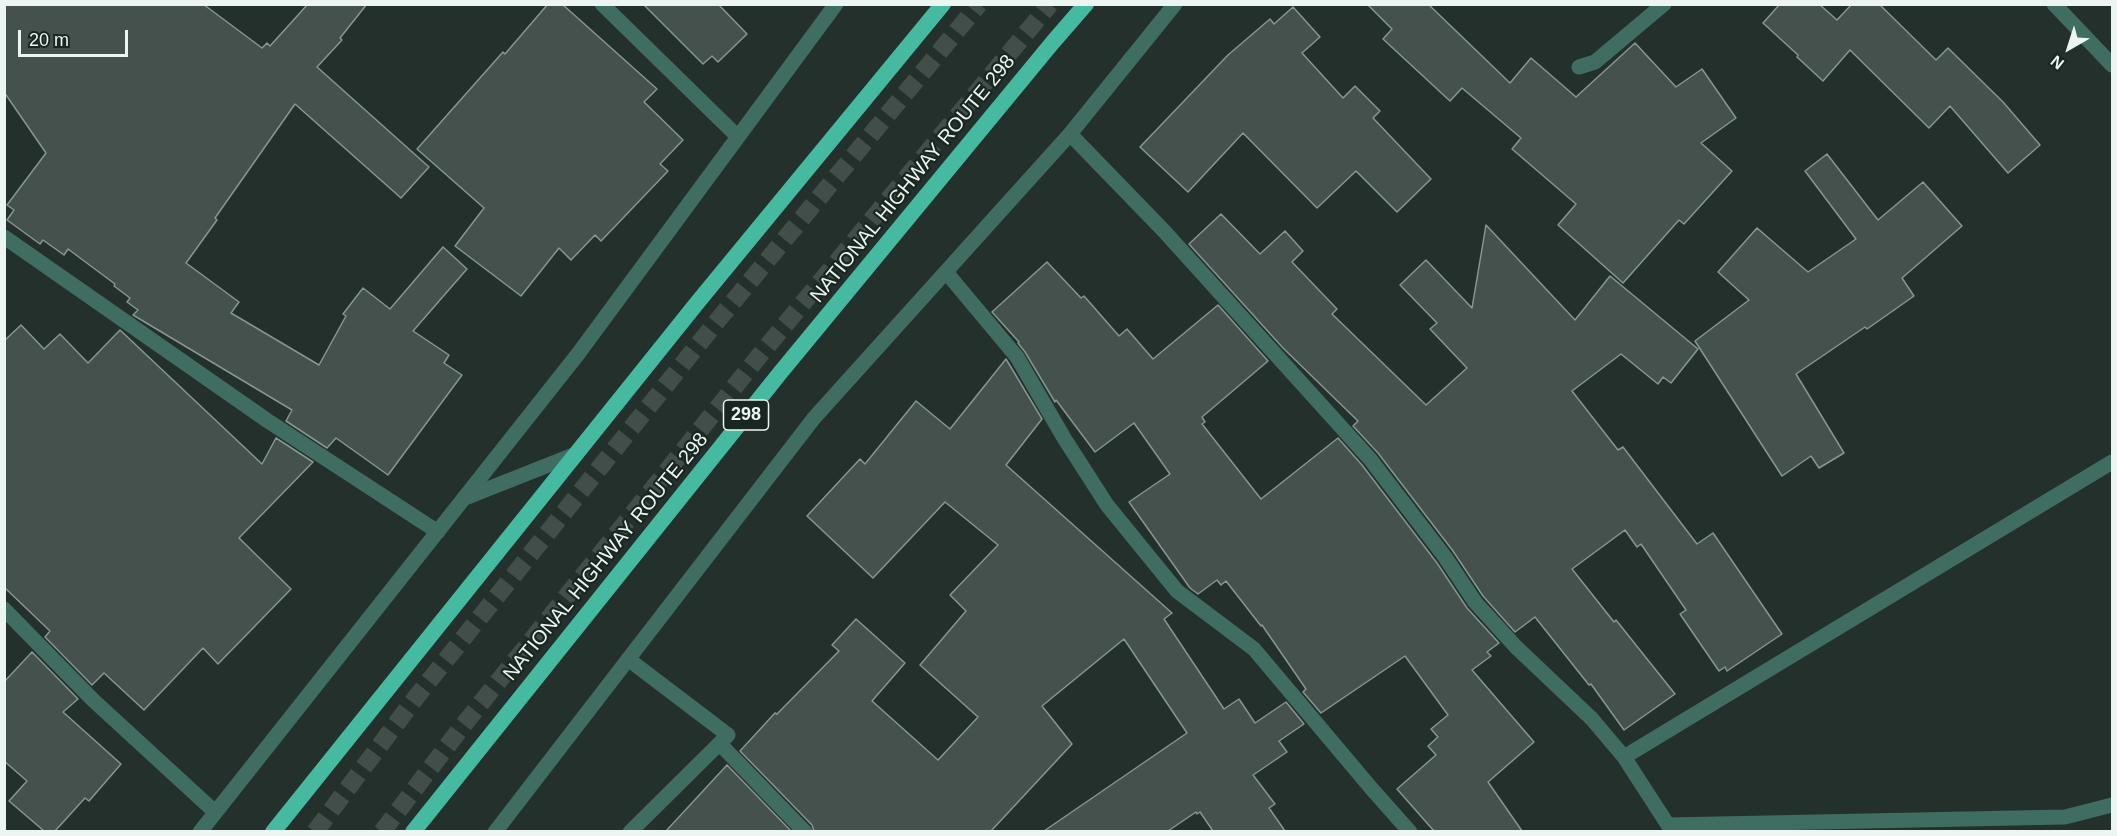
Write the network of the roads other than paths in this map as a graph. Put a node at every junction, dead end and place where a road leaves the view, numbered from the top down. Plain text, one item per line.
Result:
1 (602, 4) edge
2 (836, 4) edge
3 (943, 4) edge
4 (1086, 4) edge
5 (1175, 4) edge
6 (1664, 4) edge
7 (2054, 4) edge
8 (2112, 65) edge
9 (1579, 67) dead end
10 (1070, 134) junction
11 (737, 136) junction
12 (4, 237) edge
13 (946, 272) junction
14 (576, 454) junction
15 (2112, 462) edge
16 (465, 498) junction
17 (438, 532) junction
18 (4, 609) edge
19 (628, 659) junction
20 (720, 744) junction
21 (1624, 757) junction
22 (2112, 805) edge
23 (215, 812) junction
24 (200, 831) edge
25 (273, 831) edge
26 (413, 831) edge
27 (495, 831) edge
28 (630, 831) edge
29 (805, 831) edge
30 (1410, 831) edge

1 - 11 street
2 - 11 street
3 - 14 highway
4 - 26 highway, NATIONAL HIGHWAY ROUTE 298 / 298
5 - 10 street
6 - 9 street
7 - 8 street
10 - 13 street
10 - 21 street
11 - 16 street
12 - 17 street
13 - 19 street
13 - 30 street
14 - 16 street
14 - 25 highway
15 - 21 street
16 - 17 street
17 - 23 street
18 - 23 street
19 - 20 street
19 - 27 street
20 - 28 street
20 - 29 street
21 - 22 street
23 - 24 street

